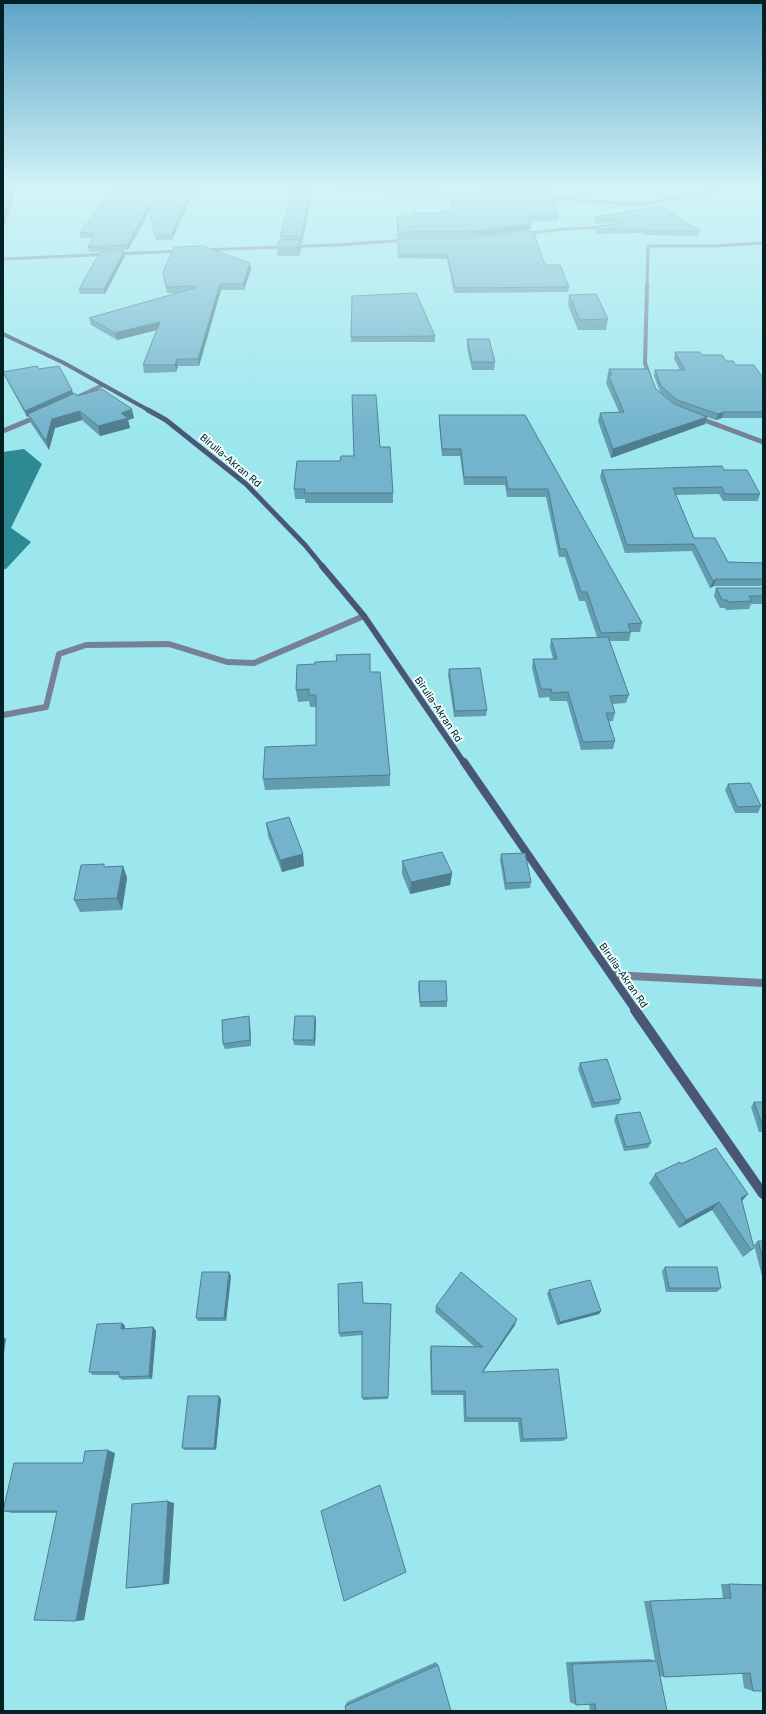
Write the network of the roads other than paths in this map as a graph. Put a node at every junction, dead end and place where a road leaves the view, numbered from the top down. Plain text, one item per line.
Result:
1 (647, 269) edge
2 (3, 334) edge
3 (652, 382) edge
4 (103, 384) junction
5 (68, 402) edge
6 (47, 412) edge
7 (688, 414) edge
8 (3, 431) edge
9 (763, 442) edge
10 (364, 616) junction
11 (3, 715) edge
12 (612, 975) junction
13 (763, 982) edge
14 (763, 1194) edge

1 - 3 street
2 - 4 street, Birulia-Akran Rd
4 - 5 street
4 - 10 street, Birulia-Akran Rd
6 - 8 street
7 - 9 street
10 - 11 street
10 - 12 street, Birulia-Akran Rd
12 - 13 street
12 - 14 street, Birulia-Akran Rd

